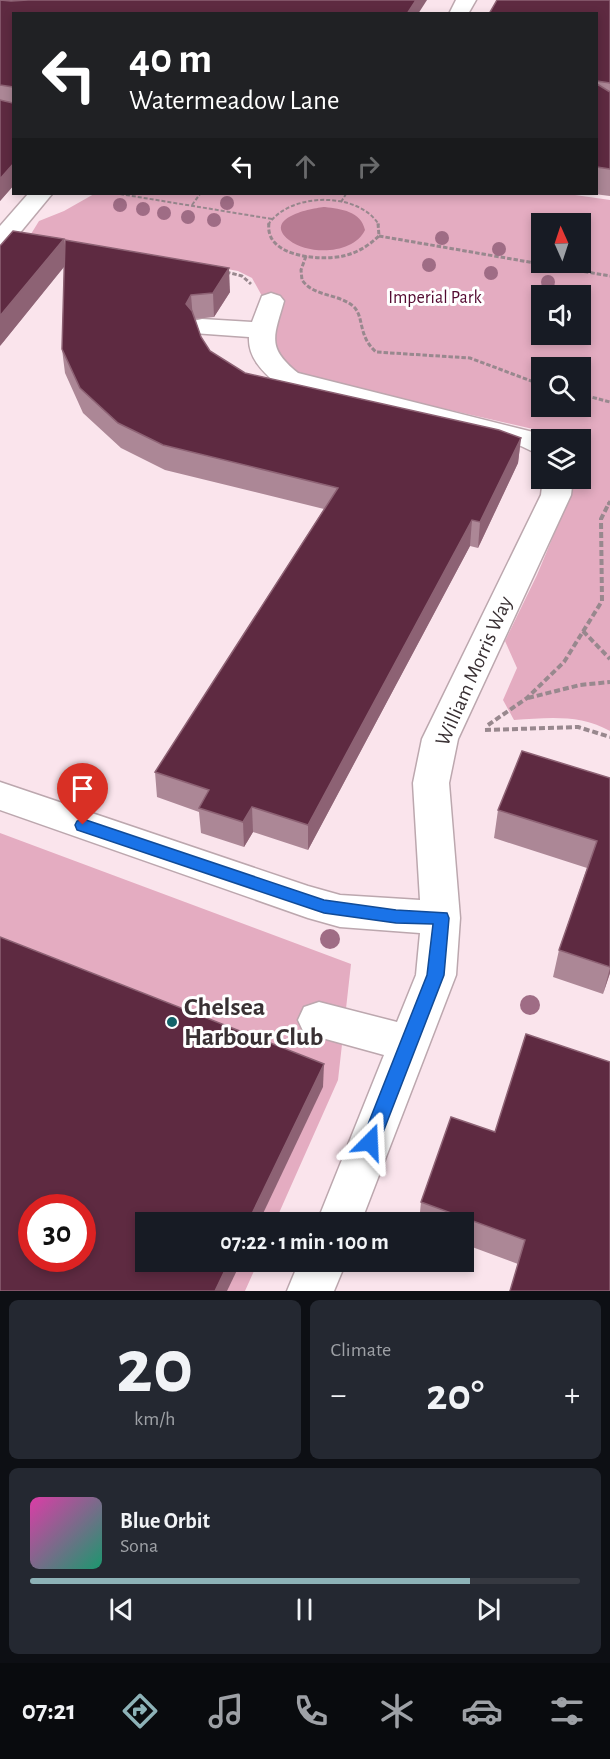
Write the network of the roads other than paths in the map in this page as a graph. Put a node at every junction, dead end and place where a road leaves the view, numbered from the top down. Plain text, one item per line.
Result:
1 (39, 195) edge
2 (1, 238) edge
3 (271, 301) road end
4 (202, 327) dead end
5 (264, 330) junction
6 (531, 440) edge
7 (557, 489) edge
8 (0, 796) edge
9 (441, 918) junction
10 (319, 1020) dead end
11 (407, 1043) junction
12 (343, 1212) edge
13 (319, 1272) edge
14 (310, 1291) edge

1 - 2 street
3 - 5 street
4 - 5 street
5 - 6 street
7 - 9 street, William Morris Way
8 - 9 street
9 - 11 street, William Morris Way
10 - 11 street
11 - 12 street, William Morris Way
13 - 14 street

